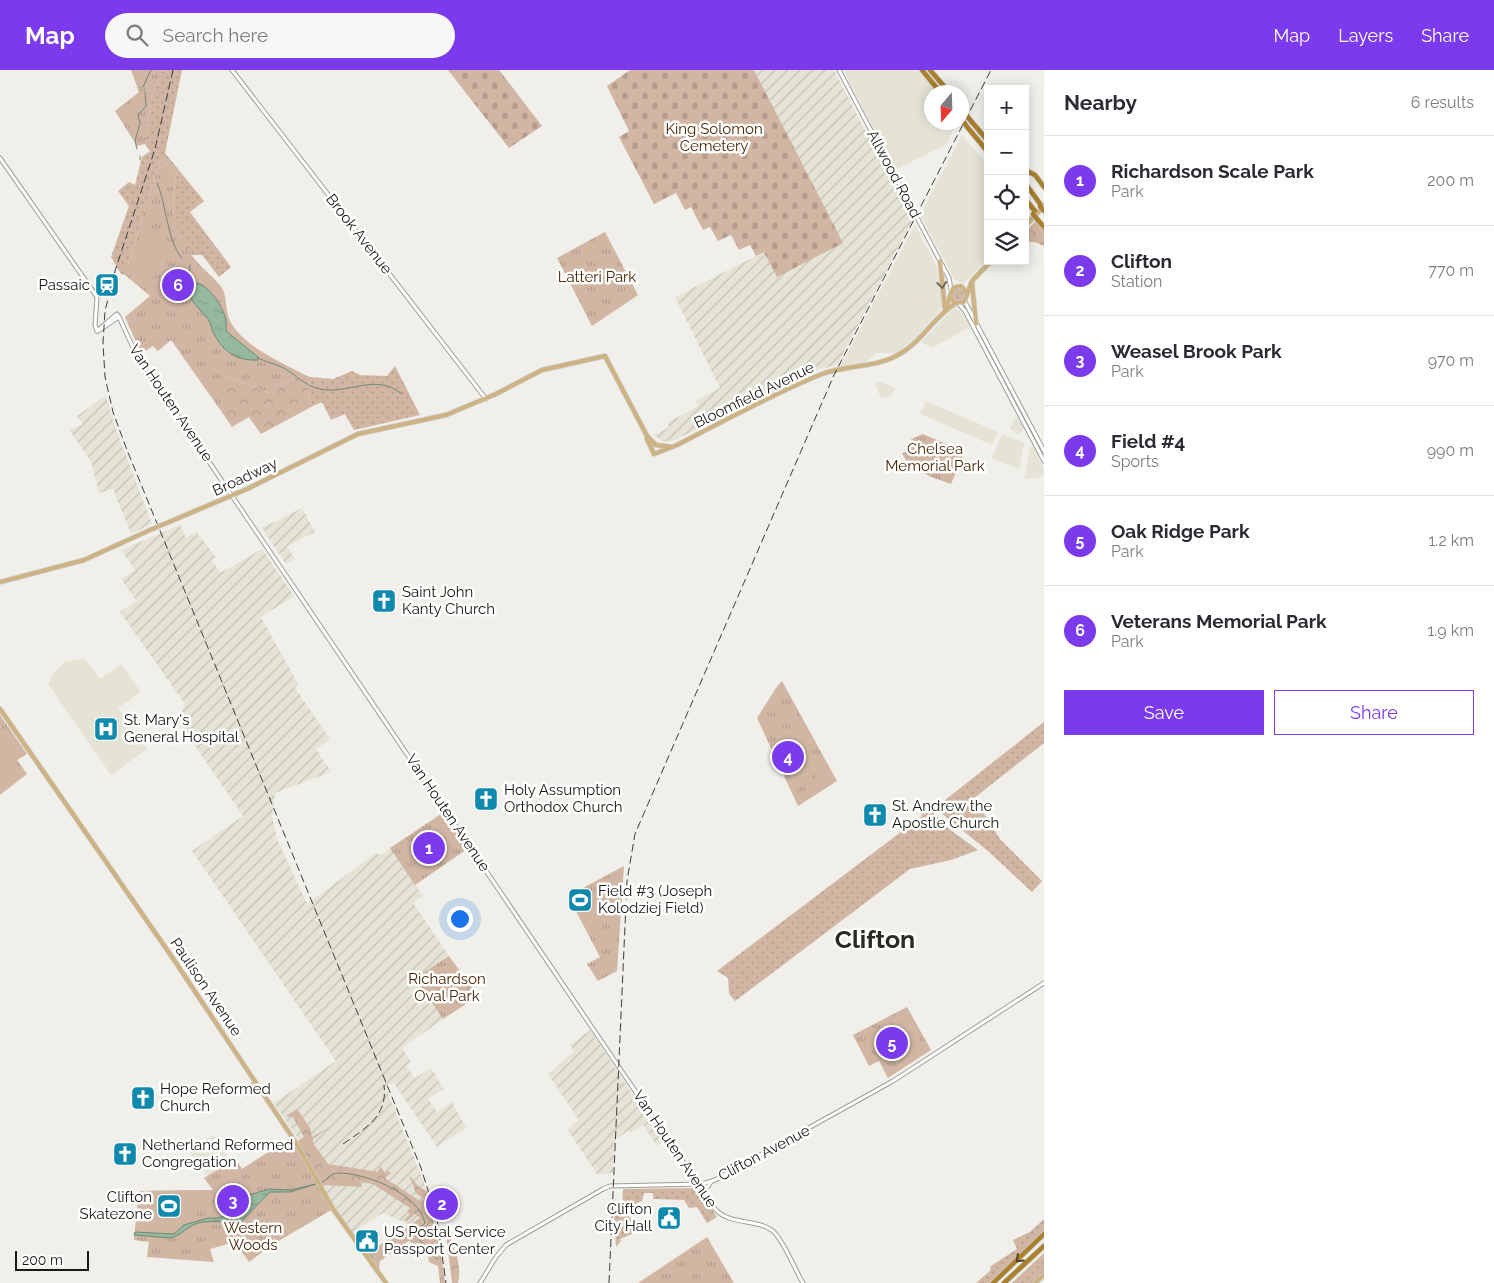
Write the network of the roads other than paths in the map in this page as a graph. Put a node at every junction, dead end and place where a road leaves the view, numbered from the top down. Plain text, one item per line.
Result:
1 (232, 70) edge
2 (839, 70) edge
3 (922, 70) edge
4 (930, 70) edge
5 (934, 85) edge
6 (942, 85) edge
7 (969, 118) edge
8 (969, 129) edge
9 (984, 136) edge
10 (984, 147) edge
11 (0, 158) edge
12 (1029, 173) edge
13 (1044, 187) edge
14 (1029, 188) edge
15 (1029, 192) edge
16 (1029, 205) edge
17 (1043, 207) edge
18 (1029, 208) edge
19 (1034, 212) junction
20 (1038, 218) junction
21 (1029, 222) edge
22 (1044, 222) edge
23 (1044, 227) edge
24 (940, 261) junction
25 (987, 265) edge
26 (949, 278) junction
27 (972, 281) junction
28 (959, 286) junction
29 (951, 289) junction
30 (967, 293) junction
31 (950, 298) junction
32 (965, 300) junction
33 (957, 303) junction
34 (946, 309) junction
35 (976, 324) junction
36 (498, 393) joint
37 (486, 399) junction
38 (647, 436) junction
39 (672, 447) junction
40 (1044, 451) edge
41 (1044, 461) edge
42 (233, 496) junction
43 (0, 582) edge
44 (0, 708) edge
45 (1044, 983) edge
46 (712, 1181) junction
47 (699, 1184) junction
48 (706, 1195) junction
49 (1044, 1234) edge
50 (1044, 1246) edge
51 (1044, 1275) edge
52 (386, 1283) edge
53 (480, 1283) edge
54 (803, 1283) edge
55 (993, 1283) edge
56 (1004, 1283) edge
57 (1034, 1283) edge

1 - 37 main road, Brook Avenue
2 - 24 main road, Allwood Road
3 - 5 highway
4 - 6 highway
7 - 9 highway, bridge
8 - 10 highway, bridge
11 - 42 main road, Van Houten Avenue
12 - 13 highway
14 - 17 highway
15 - 17 highway
16 - 19 highway
17 - 21 main road
18 - 19 highway
19 - 20 highway, bridge
20 - 22 highway
20 - 23 highway
24 - 26 main road, Allwood Road
24 -> 34 main road
25 - 27 main road
26 - 28 main road, Allwood Road
26 - 29 main road, Allwood Road
27 - 28 main road
27 - 30 main road
27 - 35 main road
28 - 29 main road
28 - 30 main road
29 - 31 main road
30 - 32 main road
31 - 33 main road
31 - 34 main road, Bloomfield Avenue
32 - 33 main road
32 - 35 main road
33 - 34 main road, Bloomfield Avenue
33 - 41 main road
34 - 39 main road, Bloomfield Avenue
35 - 40 main road
36 - 37 main road, Broadway
36 - 38 main road, Bloomfield Avenue
37 - 42 main road, Broadway
38 - 39 main road
38 - 39 main road, Bloomfield Avenue
42 - 43 main road, Broadway, bridge
42 - 47 main road, Van Houten Avenue
44 - 52 main road, Paulison Avenue
45 - 46 main road, Clifton Avenue
46 - 47 main road, Clifton Avenue
46 - 48 main road
47 - 48 main road, Van Houten Avenue
47 - 53 main road, Clifton Avenue
48 - 54 main road, Van Houten Avenue
49 -> 55 highway
50 - 56 highway
51 - 57 main road

